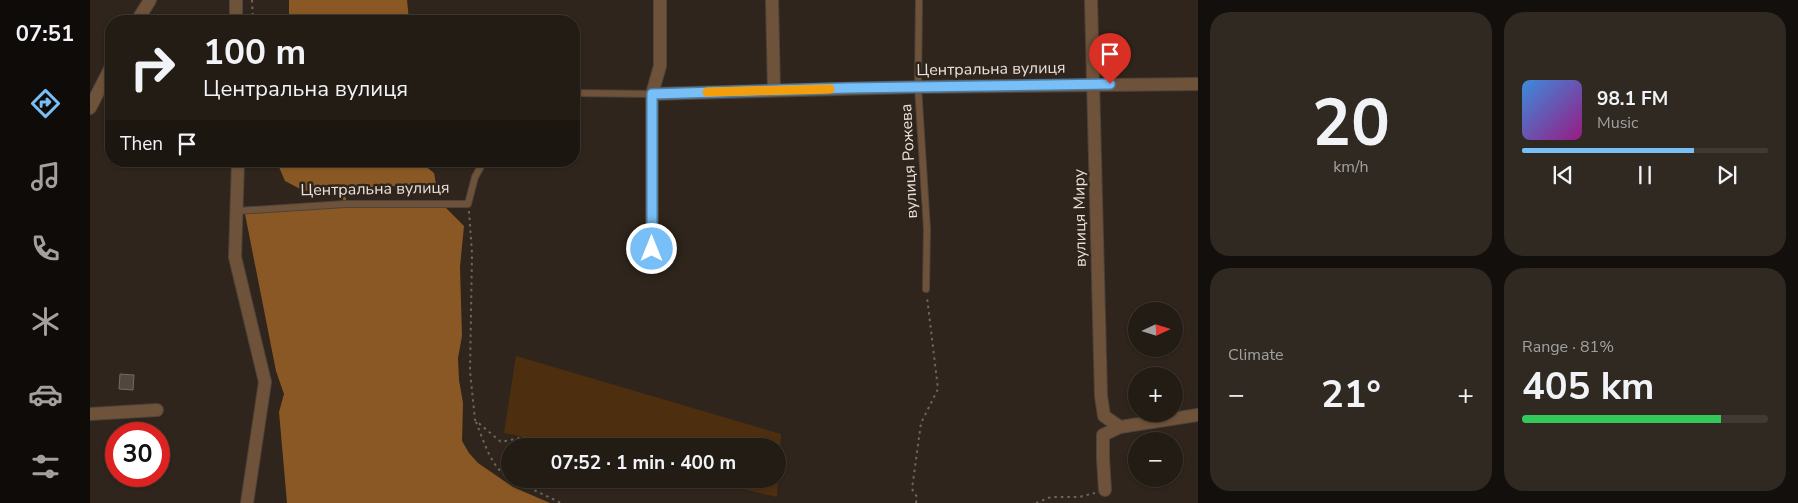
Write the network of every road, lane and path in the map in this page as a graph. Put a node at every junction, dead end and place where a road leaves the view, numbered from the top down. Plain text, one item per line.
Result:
1 (150, 0) edge
2 (236, 0) edge
3 (252, 0) edge
4 (660, 0) edge
5 (772, 0) edge
6 (919, 0) edge
7 (1091, 0) edge
8 (141, 15) edge
9 (236, 15) edge
10 (253, 15) edge
11 (105, 79) edge
12 (1093, 84) junction
13 (1198, 84) edge
14 (918, 87) junction
15 (774, 90) junction
16 (580, 93) edge
17 (652, 94) junction
18 (90, 108) edge
19 (238, 167) edge
20 (481, 167) edge
21 (468, 204) junction
22 (237, 211) junction
23 (652, 249) dead end
24 (926, 289) joint
25 (157, 410) dead end
26 (90, 414) edge
27 (1198, 415) edge
28 (476, 420) junction
29 (1120, 427) junction
30 (524, 437) dead end
31 (501, 472) edge
32 (531, 488) edge
33 (1105, 490) joint
34 (247, 503) edge
35 (561, 503) edge
36 (916, 503) edge
37 (1036, 503) edge

1 - 8 street
2 - 9 street
3 - 10 path
4 - 17 street
5 - 15 street
6 - 14 lane, вулиця Рожева
7 - 12 street, вулиця Миру
11 - 18 street
12 - 13 street, Центральна вулиця
12 - 14 street, Центральна вулиця
12 - 29 street, вулиця Миру
14 - 15 street, Центральна вулиця
14 - 24 lane, вулиця Рожева
15 - 17 street, Центральна вулиця
16 - 17 lane, Центральна вулиця
17 - 23 street
19 - 22 street
20 - 21 lane, Центральна вулиця
21 - 22 lane, Центральна вулиця
21 - 28 path
22 - 34 street
24 - 36 path
25 - 26 street
27 - 29 street
28 - 30 path
28 - 31 path
29 - 33 street
32 - 35 path
33 - 37 path

